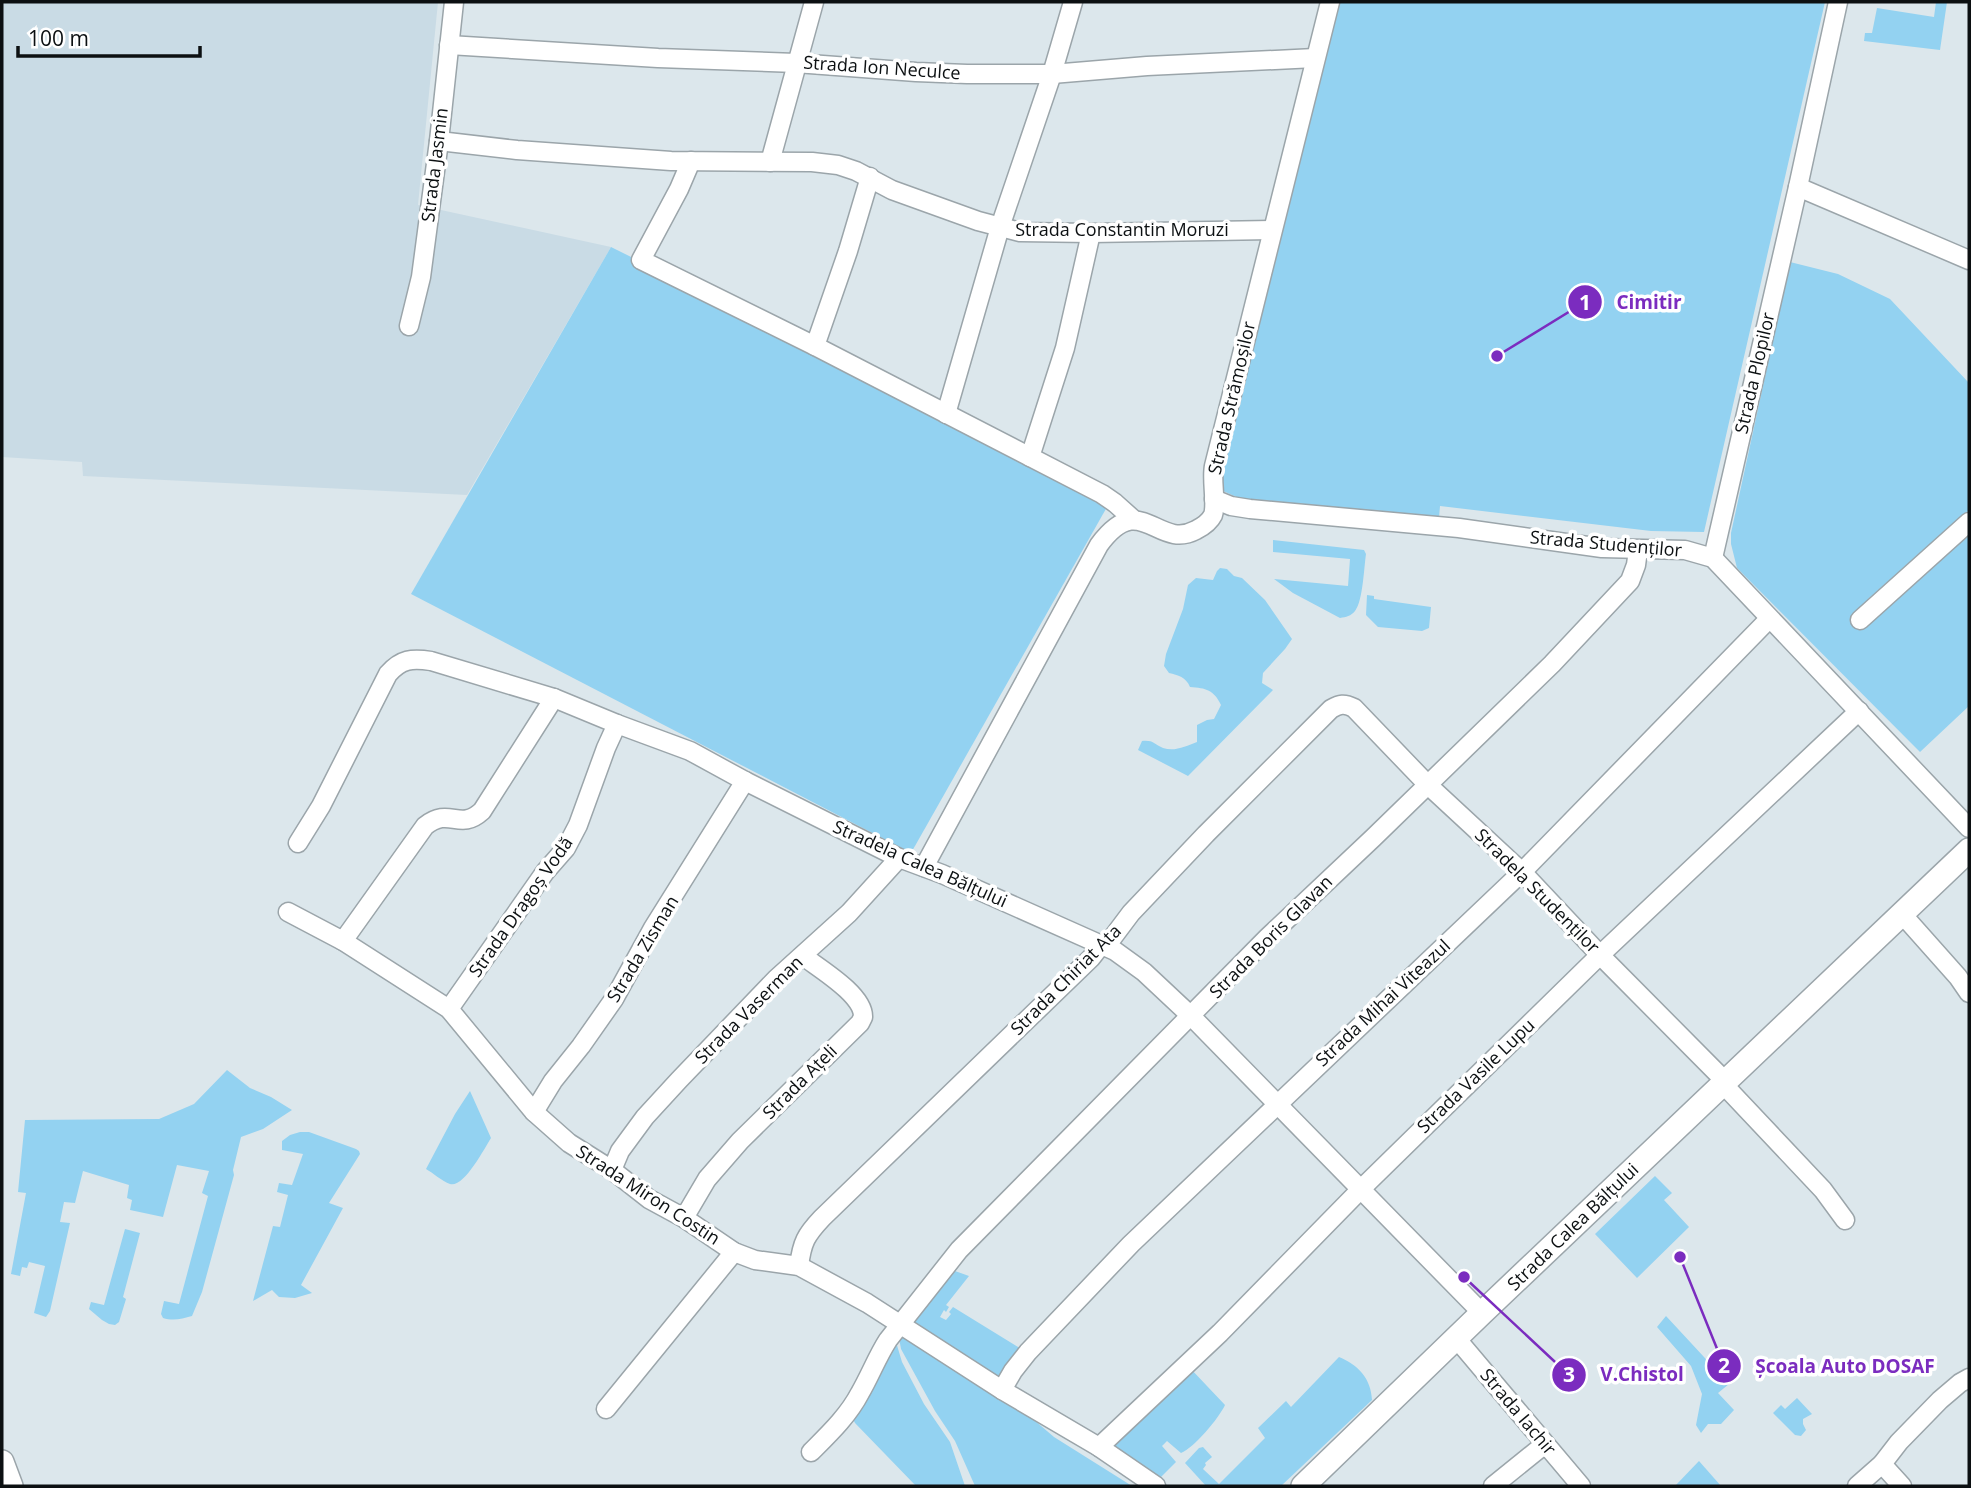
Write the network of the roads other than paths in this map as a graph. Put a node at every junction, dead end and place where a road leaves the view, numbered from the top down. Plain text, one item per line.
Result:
1 (454, 2) edge
2 (814, 2) edge
3 (1073, 2) edge
4 (1330, 2) edge
5 (1838, 2) edge
6 (449, 45) junction
7 (1315, 58) junction
8 (796, 63) junction
9 (1052, 74) junction
10 (439, 141) junction
11 (691, 161) junction
12 (770, 162) junction
13 (870, 177) junction
14 (1798, 187) junction
15 (1000, 227) junction
16 (1272, 230) junction
17 (1091, 233) junction
18 (1969, 260) edge
19 (409, 326) dead end
20 (815, 346) junction
21 (946, 414) junction
22 (1030, 457) junction
23 (1214, 499) junction
24 (1134, 520) junction
25 (1969, 522) edge
26 (1638, 550) junction
27 (1713, 558) junction
28 (1769, 619) junction
29 (1860, 620) dead end
30 (554, 698) junction
31 (1345, 704) joint
32 (1859, 711) junction
33 (617, 724) junction
34 (745, 781) junction
35 (1428, 785) junction
36 (1969, 828) edge
37 (298, 843) dead end
38 (1969, 850) edge
39 (899, 859) junction
40 (924, 867) junction
41 (1522, 872) junction
42 (288, 912) dead end
43 (1902, 914) junction
44 (343, 941) junction
45 (1102, 944) junction
46 (1600, 955) junction
47 (803, 956) junction
48 (1969, 993) edge
49 (449, 1009) junction
50 (1191, 1016) junction
51 (1724, 1083) junction
52 (1277, 1103) junction
53 (534, 1112) junction
54 (612, 1170) junction
55 (1361, 1189) junction
56 (684, 1218) junction
57 (1845, 1220) dead end
58 (734, 1252) junction
59 (799, 1266) junction
60 (1482, 1313) junction
61 (899, 1325) junction
62 (1456, 1338) junction
63 (1969, 1378) edge
64 (1002, 1390) junction
65 (606, 1409) dead end
66 (1545, 1444) junction
67 (1099, 1447) junction
68 (811, 1452) dead end
69 (2, 1462) edge
70 (1882, 1465) junction
71 (11, 1486) edge
72 (1156, 1486) edge
73 (1303, 1486) edge
74 (1493, 1486) edge
75 (1581, 1486) edge
76 (1857, 1486) edge
77 (1902, 1486) edge

1 - 6 street, Strada Jasmin
2 - 8 street
3 - 9 street
4 - 7 street, Strada Strămoșilor
5 - 14 street, Strada Plopilor
6 - 8 street, Strada Ion Neculce
6 - 10 street, Strada Jasmin
7 - 9 street, Strada Ion Neculce
7 - 16 street, Strada Strămoșilor
8 - 9 street, Strada Ion Neculce
8 - 12 street
9 - 15 street
10 - 11 street, Strada Constantin Moruzi
10 - 19 street, Strada Jasmin
11 - 12 street, Strada Constantin Moruzi
11 - 20 street
12 - 13 street, Strada Constantin Moruzi
13 - 15 street, Strada Constantin Moruzi
13 - 20 street
14 - 18 street
14 - 27 street, Strada Plopilor
15 - 17 street, Strada Constantin Moruzi
15 - 21 street
16 - 17 street, Strada Constantin Moruzi
16 - 23 street, Strada Strămoșilor
17 - 22 street
20 - 21 street
21 - 22 street
22 - 24 street
23 - 24 street, Strada Strămoșilor
23 - 26 street, Strada Studenților
24 - 40 street
25 - 29 street
26 - 27 street, Strada Studenților
26 - 35 street, Strada Boris Glavan
27 - 28 street
28 - 32 street
28 - 41 street, Strada Mihai Viteazul
30 - 33 street, Stradela Calea Bălțului
30 - 37 street, Stradela Calea Bălțului
30 - 44 street
31 - 35 street, Stradela Studenților
31 - 45 street, Strada Chiriat Ata
32 - 36 street
32 - 46 street, Strada Vasile Lupu
33 - 34 street, Stradela Calea Bălțului
33 - 49 street, Strada Dragoș Vodă
34 - 39 street, Stradela Calea Bălțului
34 - 53 street, Strada Zisman
35 - 41 street, Stradela Studenților
35 - 50 street, Strada Boris Glavan
38 - 43 main road, Strada Calea Bălțului
39 - 40 street, Stradela Calea Bălțului
39 - 47 street, Strada Vaserman
40 - 45 street, Stradela Calea Bălțului
41 - 46 street, Stradela Studenților
41 - 52 street, Strada Mihai Viteazul
42 - 44 street, Strada Miron Costin
43 - 48 street
43 - 51 main road, Strada Calea Bălțului
44 - 49 street, Strada Miron Costin
45 - 50 street, Stradela Calea Bălțului
45 - 59 street, Strada Chiriat Ata
46 - 51 street, Stradela Studenților
46 - 55 street, Strada Vasile Lupu
47 - 54 street, Strada Vaserman
47 - 56 street, Strada Ațeli
49 - 53 street, Strada Miron Costin
50 - 52 street, Stradela Calea Bălțului
50 - 61 street, Strada Boris Glavan
51 - 57 street
51 - 60 main road, Strada Calea Bălțului
52 - 55 street, Stradela Calea Bălțului
52 - 64 street, Strada Mihai Viteazul
53 - 54 street, Strada Miron Costin
54 - 56 street, Strada Miron Costin
55 - 60 street, Stradela Calea Bălțului
55 - 67 street, Strada Vasile Lupu
56 - 58 street, Strada Miron Costin
58 - 59 street, Strada Miron Costin
58 - 65 street
59 - 61 street, Strada Miron Costin
60 - 62 main road, Strada Calea Bălțului
61 - 64 street, Strada Miron Costin
61 - 68 street, Strada Boris Glavan
62 - 66 street, Strada Iachir
62 - 73 main road, Strada Calea Bălțului
63 - 70 street
64 - 67 street, Strada Miron Costin
66 - 74 street
66 - 75 street, Strada Iachir
67 - 72 street, Strada Miron Costin
69 - 71 main road
70 - 76 street
70 - 77 street

